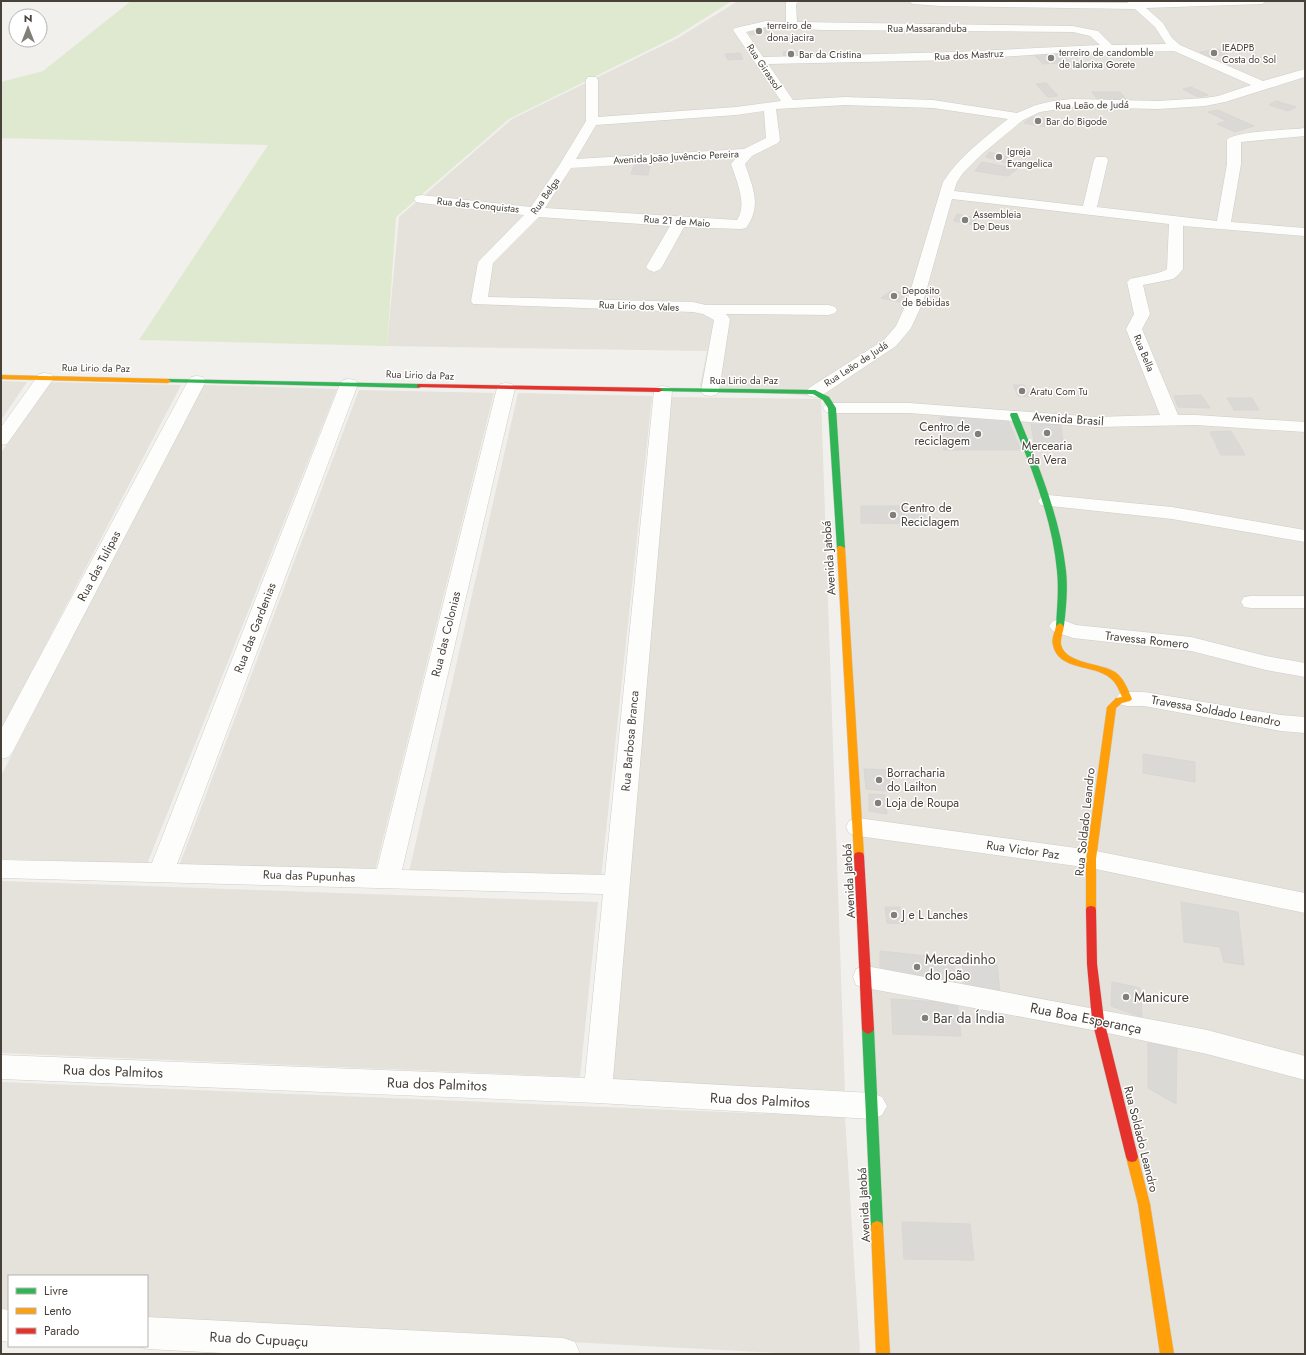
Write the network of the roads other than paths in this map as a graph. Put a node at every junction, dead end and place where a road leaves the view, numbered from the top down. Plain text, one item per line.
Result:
1 (794, 1) edge
2 (913, 1) edge
3 (1262, 1) edge
4 (1135, 4) edge
5 (792, 26) junction
6 (739, 30) joint
7 (1176, 47) junction
8 (1109, 49) junction
9 (761, 61) junction
10 (1305, 73) edge
11 (592, 80) dead end
12 (1262, 85) junction
13 (790, 104) junction
14 (770, 107) junction
15 (1019, 117) junction
16 (592, 121) junction
17 (1305, 132) edge
18 (747, 153) junction
19 (1101, 160) dead end
20 (567, 164) junction
21 (946, 194) junction
22 (421, 199) dead end
23 (1089, 211) junction
24 (535, 212) junction
25 (1176, 220) junction
26 (679, 222) junction
27 (1223, 226) junction
28 (1305, 232) edge
29 (654, 267) dead end
30 (479, 301) joint
31 (708, 309) junction
32 (829, 310) dead end
33 (1, 377) edge
34 (45, 378) junction
35 (197, 381) junction
36 (349, 384) junction
37 (506, 388) junction
38 (663, 391) junction
39 (710, 391) junction
40 (815, 392) junction
41 (832, 408) junction
42 (1014, 415) junction
43 (1171, 420) junction
44 (1305, 427) edge
45 (1, 440) edge
46 (1048, 500) junction
47 (1304, 537) edge
48 (1251, 602) dead end
49 (1305, 602) edge
50 (1060, 626) junction
51 (1305, 670) edge
52 (1127, 698) junction
53 (1305, 725) edge
54 (1, 751) edge
55 (858, 827) junction
56 (1091, 859) junction
57 (1, 869) edge
58 (161, 872) junction
59 (387, 879) junction
60 (617, 885) junction
61 (1305, 903) edge
62 (866, 977) junction
63 (1098, 1020) junction
64 (1, 1067) edge
65 (1305, 1068) edge
66 (598, 1091) junction
67 (872, 1106) junction
68 (148, 1333) edge
69 (280, 1347) edge
70 (563, 1354) edge
71 (883, 1354) edge
72 (1167, 1354) edge

1 - 5 street
2 - 4 street
3 - 4 street
4 - 7 street
5 - 6 street, Rua Massaranduba
5 - 8 street, Rua Massaranduba
6 - 9 street, Rua Girassol
7 - 8 street, Rua dos Mastruz
7 - 12 street
8 - 9 street, Rua dos Mastruz
9 - 13 street, Rua Girassol
10 - 12 street, Rua Leão de Judá
11 - 16 street
12 - 15 street, Rua Leão de Judá
13 - 14 street
13 - 15 street
14 - 16 street
14 - 18 street, Avenida João Juvêncio Pereira
15 - 21 street, Rua Leão de Judá
16 - 20 street, Rua Belga
17 - 27 street
18 - 20 street, Avenida João Juvêncio Pereira
18 - 26 street, Rua 21 de Maio
19 - 23 street
20 - 24 street, Rua Belga
21 - 23 street
21 - 40 street, Rua Leão de Judá
22 - 24 street, Rua das Conquistas
23 - 25 street
24 - 26 street, Rua 21 de Maio
24 - 30 street, Rua Belga
25 - 27 street
25 - 43 street, Rua Bella
26 - 29 street
27 - 28 street
30 - 31 street, Rua Lirio dos Vales
31 - 32 street, Rua Lirio dos Vales
31 - 39 street
33 - 34 street, Rua Lirio da Paz
34 - 35 street, Rua Lirio da Paz
34 - 45 street
35 - 36 street, Rua Lirio da Paz
35 - 54 street, Rua das Tulipas
36 - 37 street, Rua Lirio da Paz
36 - 58 street, Rua das Gardenias
37 - 38 street, Rua Lirio da Paz
37 - 59 street, Rua das Colonias
38 - 39 street, Rua Lirio da Paz
38 - 60 street, Rua Barbosa Branca
39 - 40 street, Rua Lirio da Paz
40 - 41 street
41 - 42 street, Avenida Brasil
41 - 55 street, Avenida Jatobá
42 - 43 street, Avenida Brasil
42 - 46 street
43 - 44 street, Avenida Brasil
46 - 47 street
46 - 50 street
48 - 49 street
50 - 51 street, Travessa Romero
50 - 52 street
52 - 53 street, Travessa Soldado Leandro
52 - 56 street, Rua Soldado Leandro
55 - 56 street, Rua Victor Paz
55 - 62 street, Avenida Jatobá
56 - 61 street, Rua Victor Paz
56 - 63 street, Rua Soldado Leandro
57 - 58 street, Rua das Pupunhas
58 - 59 street, Rua das Pupunhas
59 - 60 street, Rua das Pupunhas
60 - 66 street, Rua Barbosa Branca
62 - 63 street, Rua Boa Esperança
62 - 67 street, Avenida Jatobá
63 - 65 street, Rua Boa Esperança
63 - 72 street, Rua Soldado Leandro
64 - 66 street, Rua dos Palmitos
66 - 67 street, Rua dos Palmitos
67 - 71 street, Avenida Jatobá
68 - 69 street, Rua do Cupuaçu
69 - 70 street, Rua do Cupuaçu

